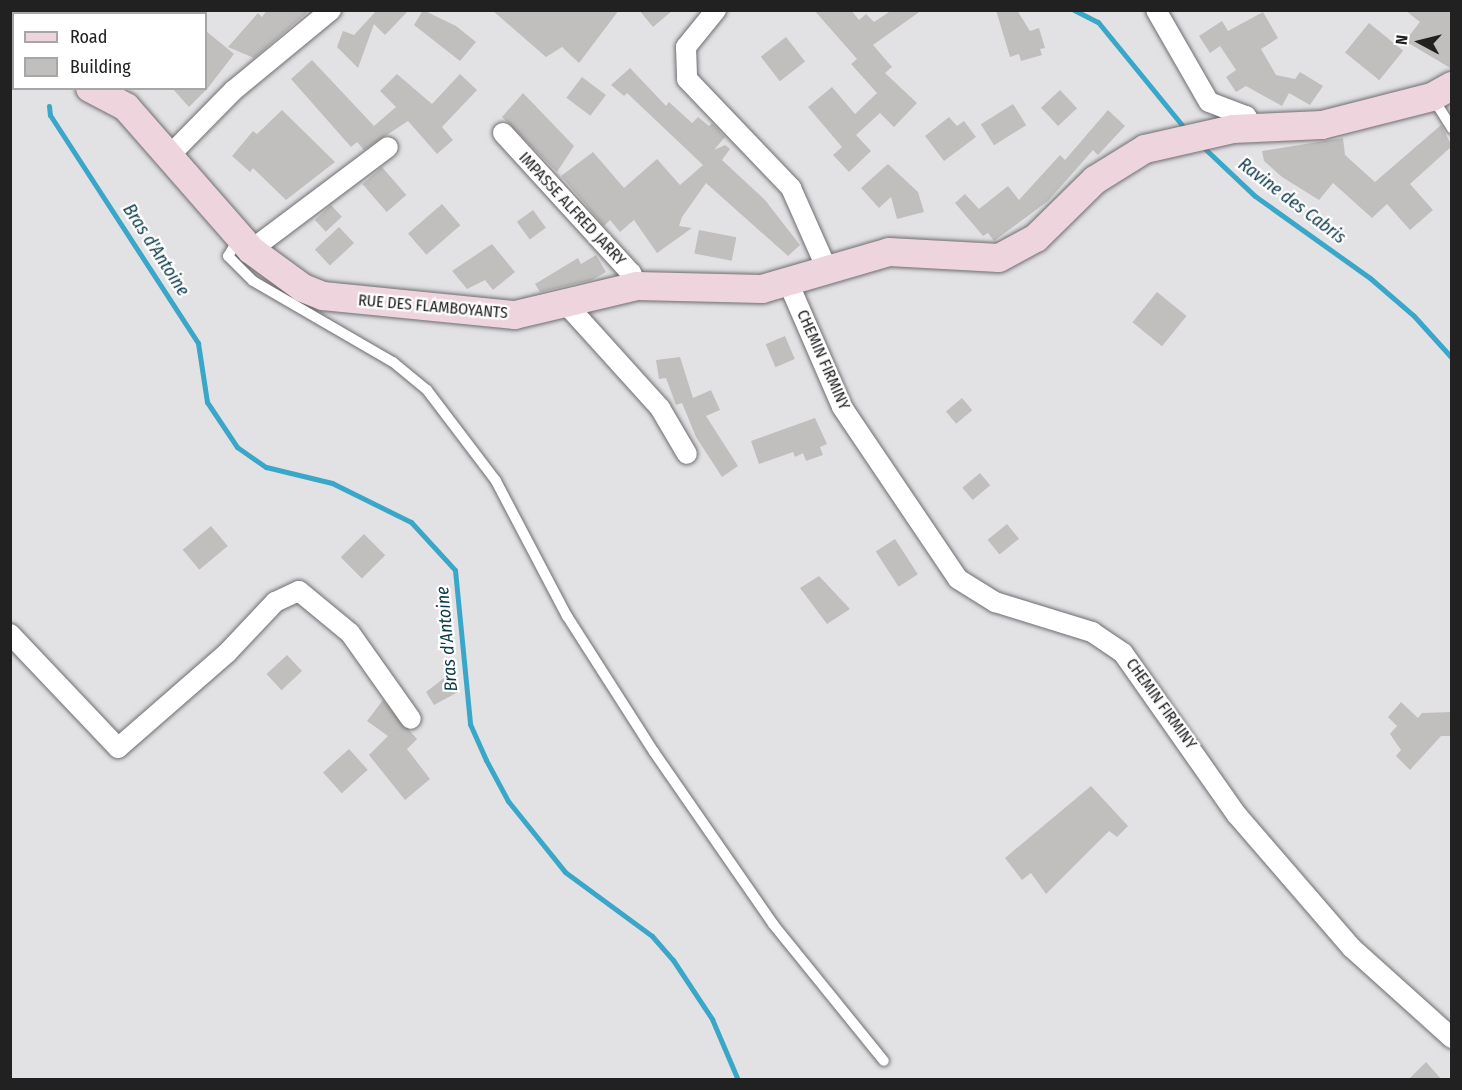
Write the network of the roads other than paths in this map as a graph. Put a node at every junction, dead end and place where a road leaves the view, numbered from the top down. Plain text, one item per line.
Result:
1 (332, 10) edge
2 (716, 10) edge
3 (1156, 10) edge
4 (94, 90) edge
5 (1442, 91) edge
6 (1243, 128) junction
7 (1452, 128) edge
8 (503, 133) dead end
9 (388, 147) dead end
10 (171, 154) junction
11 (245, 244) junction
12 (826, 267) junction
13 (788, 282) junction
14 (638, 286) junction
15 (567, 305) junction
16 (687, 454) dead end
17 (10, 634) edge
18 (411, 719) dead end
19 (1452, 1038) edge
20 (884, 1061) dead end

1 - 10 street
2 - 12 street
3 - 6 street
4 - 10 main road, RUE DES FLAMBOYANTS
5 - 6 main road, RUE DES FLAMBOYANTS
5 - 7 lane
6 - 12 main road, RUE DES FLAMBOYANTS
8 - 14 street, IMPASSE ALFRED JARRY
9 - 11 street
10 - 11 main road, RUE DES FLAMBOYANTS
11 - 15 main road, RUE DES FLAMBOYANTS
11 - 20 lane
12 - 13 main road, RUE DES FLAMBOYANTS
13 - 14 main road, RUE DES FLAMBOYANTS
13 - 19 street, CHEMIN FIRMINY
14 - 15 main road, RUE DES FLAMBOYANTS
15 - 16 street
17 - 18 street

